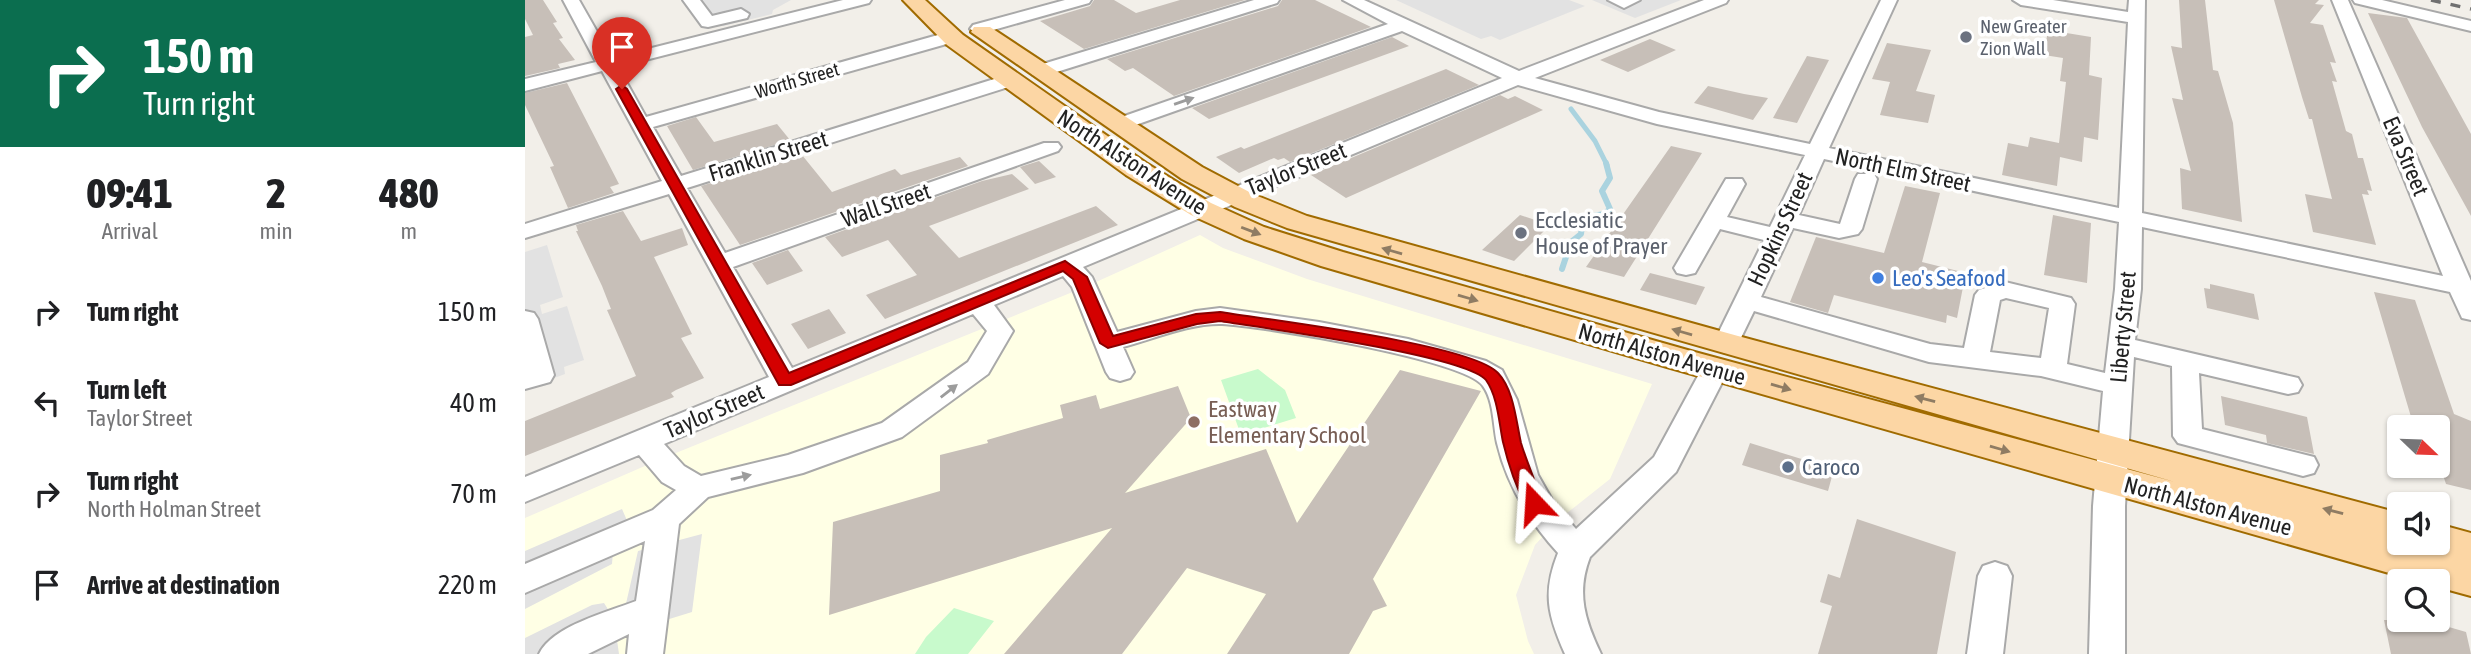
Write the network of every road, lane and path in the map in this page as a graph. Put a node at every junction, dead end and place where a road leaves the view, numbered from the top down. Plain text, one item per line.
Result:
1 (571, 0) edge
2 (691, 0) edge
3 (863, 0) edge
4 (913, 0) edge
5 (944, 0) edge
6 (1083, 0) edge
7 (1271, 0) edge
8 (1351, 0) edge
9 (1616, 0) edge
10 (1632, 0) edge
11 (1720, 0) edge
12 (1889, 0) edge
13 (2021, 0) edge
14 (2340, 0) edge
15 (2361, 0) edge
16 (748, 5) edge
17 (800, 6) edge
18 (2136, 9) edge
19 (1403, 25) junction
20 (2471, 26) edge
21 (965, 33) junction
22 (609, 64) junction
23 (1026, 76) junction
24 (1519, 78) junction
25 (525, 85) edge
26 (642, 124) junction
27 (1120, 124) junction
28 (1051, 147) dead end
29 (1817, 151) junction
30 (1866, 179) dead end
31 (1734, 184) dead end
32 (675, 185) junction
33 (1233, 195) junction
34 (1201, 209) junction
35 (2131, 218) junction
36 (1713, 220) junction
37 (1781, 227) junction
38 (525, 231) edge
39 (720, 263) junction
40 (1065, 265) junction
41 (1686, 268) dead end
42 (2466, 288) edge
43 (1746, 301) junction
44 (977, 302) junction
45 (2471, 312) edge
46 (525, 319) edge
47 (1108, 343) junction
48 (2121, 345) junction
49 (1720, 356) junction
50 (1975, 358) junction
51 (2185, 360) junction
52 (2053, 370) junction
53 (1119, 372) dead end
54 (525, 380) edge
55 (785, 381) junction
56 (2288, 385) dead end
57 (2117, 386) junction
58 (644, 440) junction
59 (2112, 465) junction
60 (2303, 465) dead end
61 (698, 488) junction
62 (525, 490) edge
63 (664, 519) junction
64 (2387, 526) edge
65 (2450, 543) edge
66 (2471, 549) edge
67 (1576, 550) junction
68 (1996, 576) dead end
69 (525, 579) edge
70 (2471, 579) edge
71 (652, 610) junction
72 (557, 654) edge
73 (645, 654) edge
74 (1583, 654) edge
75 (1985, 654) edge
76 (2107, 654) edge

1 - 22 street
2 - 16 street
3 - 17 street
4 - 21 main road, North Alston Avenue
5 - 21 main road, North Alston Avenue
6 - 21 street, Worth Street
7 - 23 street, Franklin Street
8 - 19 street, North Elm Street
9 - 10 street
11 - 24 street, Taylor Street
12 - 29 street, Hopkins Street
13 - 18 street
14 - 42 street, Eva Street
15 - 20 street
16 - 17 street
17 - 22 street
18 - 35 street, Liberty Street
19 - 24 street, North Elm Street
27 -> 19 street
21 - 23 main road, North Alston Avenue
21 - 26 street, Worth Street
22 - 25 street
22 - 26 street
23 - 27 main road, North Alston Avenue
23 - 32 street, Franklin Street
23 - 34 main road, North Alston Avenue
24 - 29 street, North Elm Street
24 - 33 street, Taylor Street
26 - 32 street
27 - 33 main road, North Alston Avenue
28 - 39 street, Wall Street
29 - 35 street, North Elm Street
29 - 37 street, Hopkins Street
30 - 37 street
31 - 36 street
32 - 38 street, Franklin Street
32 - 39 street
33 - 34 street, Taylor Street
49 -> 33 main road, North Alston Avenue
34 - 40 street, Taylor Street
34 -> 49 main road, North Alston Avenue
35 - 42 street, North Elm Street
35 - 48 street, Liberty Street
36 - 37 street
36 - 41 street
37 - 43 street, Hopkins Street
39 - 55 street
40 - 44 street, Taylor Street
40 - 47 street
42 - 45 street, Eva Street
43 - 49 street, Hopkins Street
43 - 50 street
44 - 55 street, Taylor Street
61 -> 44 street
46 - 54 street
47 - 53 street
47 - 67 street
48 - 51 street
48 - 57 street, Liberty Street
49 - 59 main road, North Alston Avenue
49 - 67 street, Hopkins Street
50 - 52 street
50 - 52 street
51 - 56 street
51 - 60 street
52 - 57 street
55 - 58 street, Taylor Street
57 - 59 street, Liberty Street
58 - 61 street
58 - 62 street, Taylor Street
64 -> 59 main road, North Alston Avenue
59 - 70 main road, North Alston Avenue
59 - 76 street, Liberty Street
61 - 63 street
63 - 69 street
63 - 71 street
65 - 66 main road
67 - 74 street, Hopkins Street
68 - 75 street
71 - 72 street
71 - 73 street

